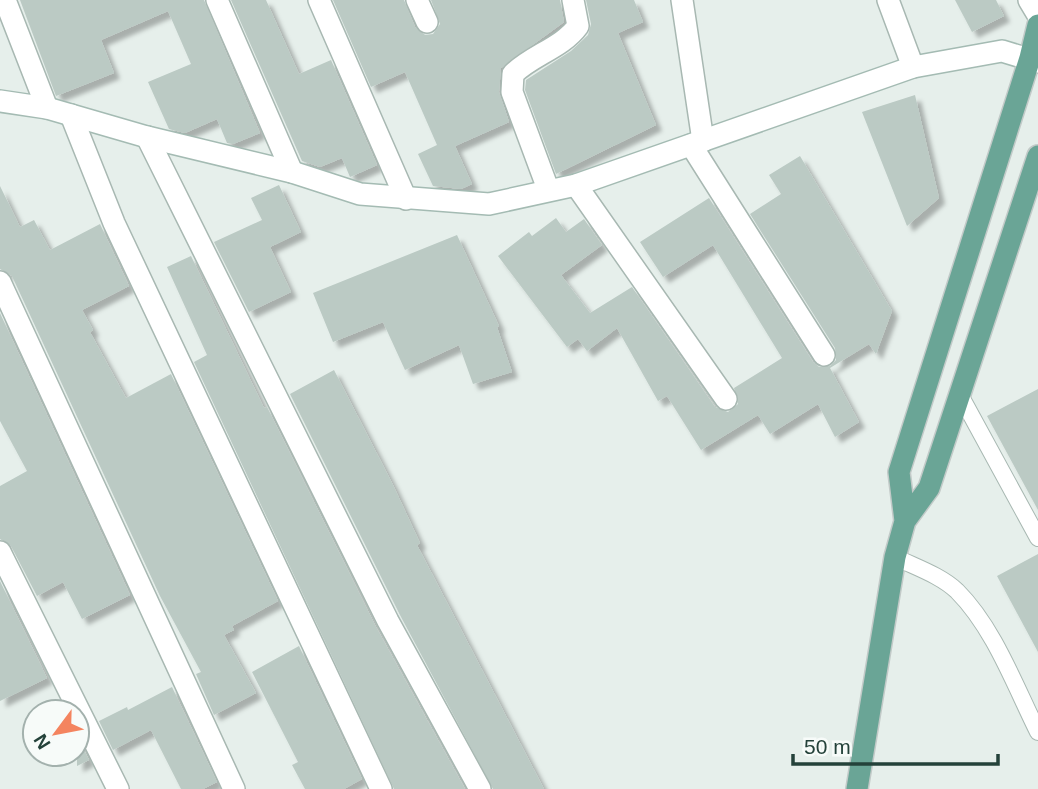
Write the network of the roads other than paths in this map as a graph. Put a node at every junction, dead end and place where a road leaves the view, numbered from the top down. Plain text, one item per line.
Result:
1 (5, 0) edge
2 (217, 0) edge
3 (320, 0) edge
4 (418, 0) edge
5 (573, 0) edge
6 (682, 0) edge
7 (888, 0) edge
8 (1029, 0) edge
9 (1038, 16) edge
10 (427, 22) dead end
11 (1038, 25) edge
12 (1034, 60) edge
13 (913, 67) junction
14 (0, 101) edge
15 (47, 108) junction
16 (71, 115) junction
17 (147, 137) junction
18 (697, 143) junction
19 (1038, 156) edge
20 (292, 172) junction
21 (576, 185) junction
22 (548, 189) junction
23 (406, 199) junction
24 (960, 277) junction
25 (0, 282) edge
26 (994, 291) junction
27 (824, 355) dead end
28 (959, 393) junction
29 (726, 399) dead end
30 (905, 521) junction
31 (1038, 538) edge
32 (0, 552) edge
33 (895, 557) junction
34 (1038, 732) edge
35 (118, 789) edge
36 (234, 789) edge
37 (381, 789) edge
38 (480, 789) edge
39 (857, 789) edge

1 - 15 street
2 - 20 street
3 - 23 street
4 - 10 street
5 - 22 street
6 - 18 street
7 - 13 street
8 - 9 street
11 - 12 main road
12 - 13 street
12 - 24 main road
13 - 18 street
14 - 15 street
15 - 16 street
16 - 17 street
16 - 37 street
17 - 20 street
17 - 38 street
18 - 21 street
18 - 27 street
19 - 26 main road
20 - 23 street
21 - 22 street
21 - 29 street
22 - 23 street
24 - 26 main road
24 - 30 main road
25 - 36 street
26 - 28 main road
28 - 30 main road
28 - 31 lane
30 - 33 main road
32 - 35 street
33 - 34 lane
33 - 39 main road

